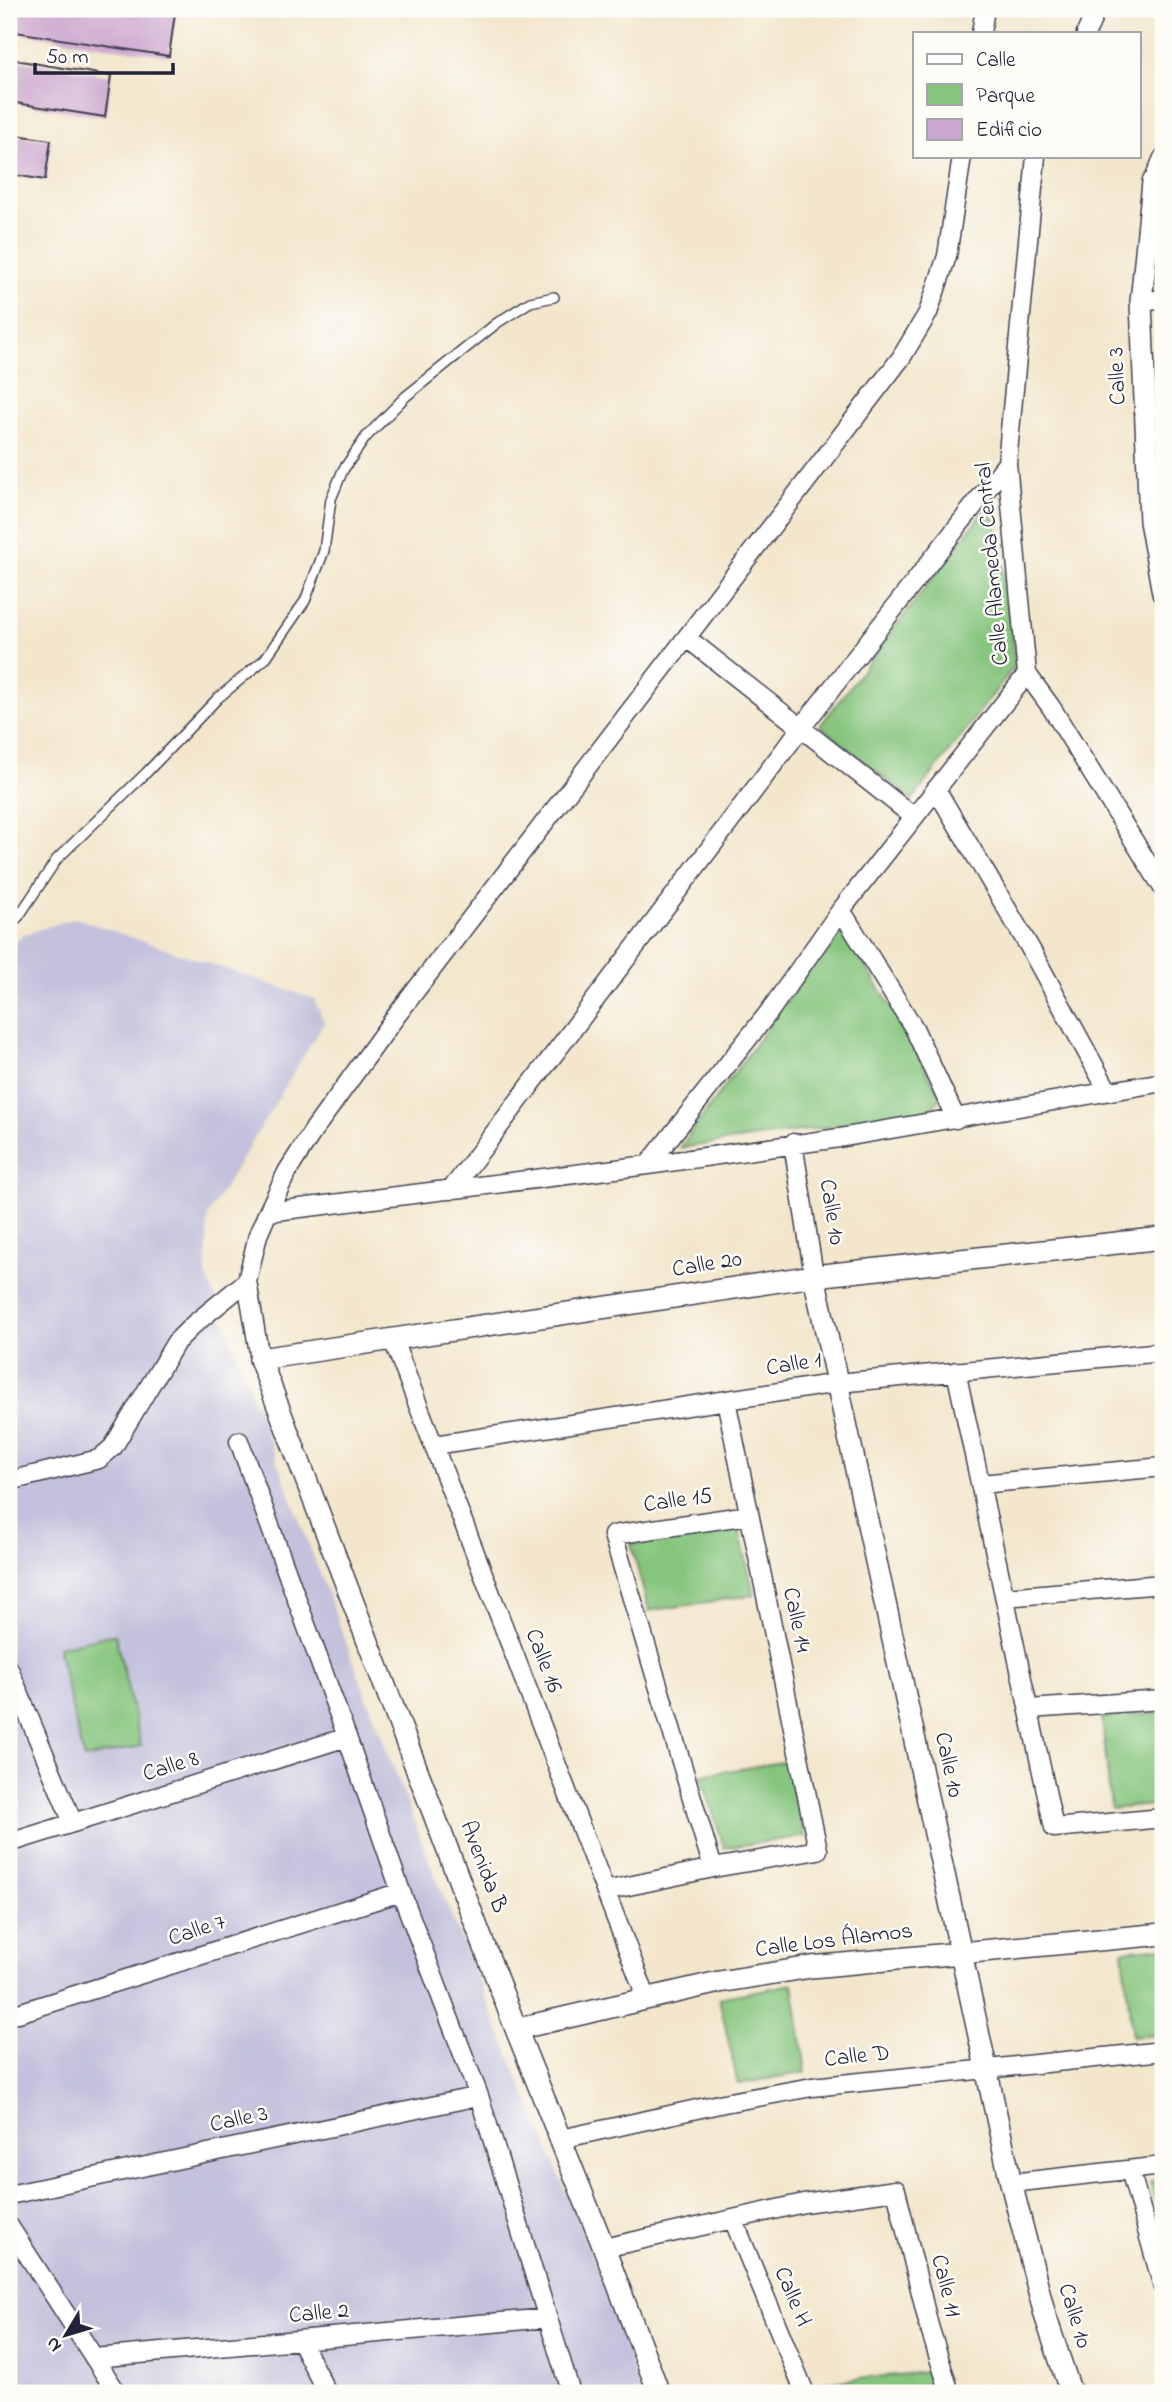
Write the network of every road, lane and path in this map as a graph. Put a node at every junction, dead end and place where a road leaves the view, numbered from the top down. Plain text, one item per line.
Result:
1 (985, 9) edge
2 (1097, 9) edge
3 (981, 32) edge
4 (1086, 32) edge
5 (962, 158) edge
6 (1036, 158) edge
7 (1163, 158) edge
8 (1158, 181) edge
9 (554, 298) dead end
10 (1163, 299) edge
11 (1141, 302) junction
12 (1007, 463) junction
13 (1163, 593) edge
14 (687, 638) junction
15 (1027, 674) junction
16 (801, 728) junction
17 (936, 789) junction
18 (914, 817) junction
19 (1163, 888) edge
20 (841, 910) junction
21 (9, 927) edge
22 (1163, 1082) edge
23 (1108, 1091) junction
24 (957, 1119) junction
25 (793, 1143) junction
26 (648, 1165) junction
27 (451, 1190) junction
28 (268, 1212) junction
29 (1163, 1238) edge
30 (814, 1276) junction
31 (247, 1281) junction
32 (393, 1340) junction
33 (1163, 1352) edge
34 (260, 1359) junction
35 (956, 1371) junction
36 (838, 1383) junction
37 (726, 1400) junction
38 (239, 1441) dead end
39 (434, 1445) junction
40 (1163, 1467) edge
41 (9, 1481) edge
42 (980, 1484) junction
43 (750, 1516) junction
44 (1163, 1584) edge
45 (1004, 1597) junction
46 (9, 1669) edge
47 (1163, 1700) edge
48 (1028, 1709) junction
49 (347, 1737) junction
50 (1163, 1818) edge
51 (73, 1823) junction
52 (9, 1843) edge
53 (713, 1868) junction
54 (605, 1891) junction
55 (401, 1892) junction
56 (1163, 1934) edge
57 (962, 1953) junction
58 (647, 1999) junction
59 (9, 2016) edge
60 (516, 2029) junction
61 (1163, 2051) edge
62 (986, 2068) junction
63 (479, 2096) junction
64 (561, 2139) junction
65 (1163, 2166) edge
66 (1130, 2170) junction
67 (1011, 2183) junction
68 (9, 2195) edge
69 (733, 2220) junction
70 (11, 2234) edge
71 (604, 2248) junction
72 (1162, 2282) edge
73 (548, 2318) junction
74 (300, 2340) junction
75 (94, 2358) junction
76 (117, 2393) edge
77 (327, 2393) edge
78 (571, 2393) edge
79 (659, 2393) edge
80 (805, 2393) edge
81 (950, 2393) edge
82 (1070, 2393) edge

1 - 3 street
2 - 4 street
5 - 14 street
6 - 12 street, Calle Alameda Central
7 - 8 street, Calle 3
8 - 11 street, Calle 3
9 - 21 lane
10 - 11 street
11 - 13 street, Calle 3
12 - 15 street, Calle Alameda Central
12 - 16 street
14 - 16 street
14 - 28 street
15 - 17 street
15 - 19 street, Calle Alameda Central
16 - 18 street
16 - 27 street
17 - 18 street
17 - 23 street
18 - 20 street
20 - 24 street
20 - 26 street
22 - 23 street
23 - 24 street
24 - 25 street
25 - 26 street
25 - 30 street, Calle 10
26 - 27 street
27 - 28 street
28 - 31 street
29 - 30 street, Calle 20
30 - 32 street, Calle 20
30 - 36 street, Calle 10
31 - 34 street
31 - 41 street
32 - 34 street, Calle 20
32 - 39 street, Calle 16
33 - 35 street, Calle 1
34 - 60 street, Avenida B
35 - 36 street, Calle 1
35 - 42 street
36 - 37 street, Calle 1
36 - 57 street, Calle 10
37 - 39 street, Calle 1
37 - 43 street, Calle 14
38 - 49 street
39 - 54 street, Calle 16
40 - 42 street
42 - 45 street
43 - 53 street, Calle 14
43 - 53 street, Calle 15
44 - 45 street
45 - 48 street
46 - 51 street
47 - 48 street
48 - 50 street
49 - 51 street, Calle 8
49 - 55 street
51 - 52 street, Calle 8
53 - 54 street
54 - 58 street, Calle 16
55 - 59 street, Calle 7
55 - 63 street
56 - 57 street, Calle Los Álamos
57 - 58 street, Calle Los Álamos
57 - 62 street, Calle 10
58 - 60 street, Calle Los Álamos
60 - 64 street, Avenida B
61 - 62 street, Calle D
62 - 64 street, Calle D
62 - 67 street, Calle 10
63 - 68 street, Calle 3
63 - 73 street
64 - 71 street, Avenida B
65 - 66 street
66 - 67 street
66 - 72 street
67 - 82 street, Calle 10
69 - 71 street
69 - 80 street, Calle H
69 - 81 street, Calle 11
70 - 75 street
71 - 79 street, Avenida B
73 - 74 street, Calle 2
73 - 78 street
74 - 75 street, Calle 2
74 - 77 street
75 - 76 street

